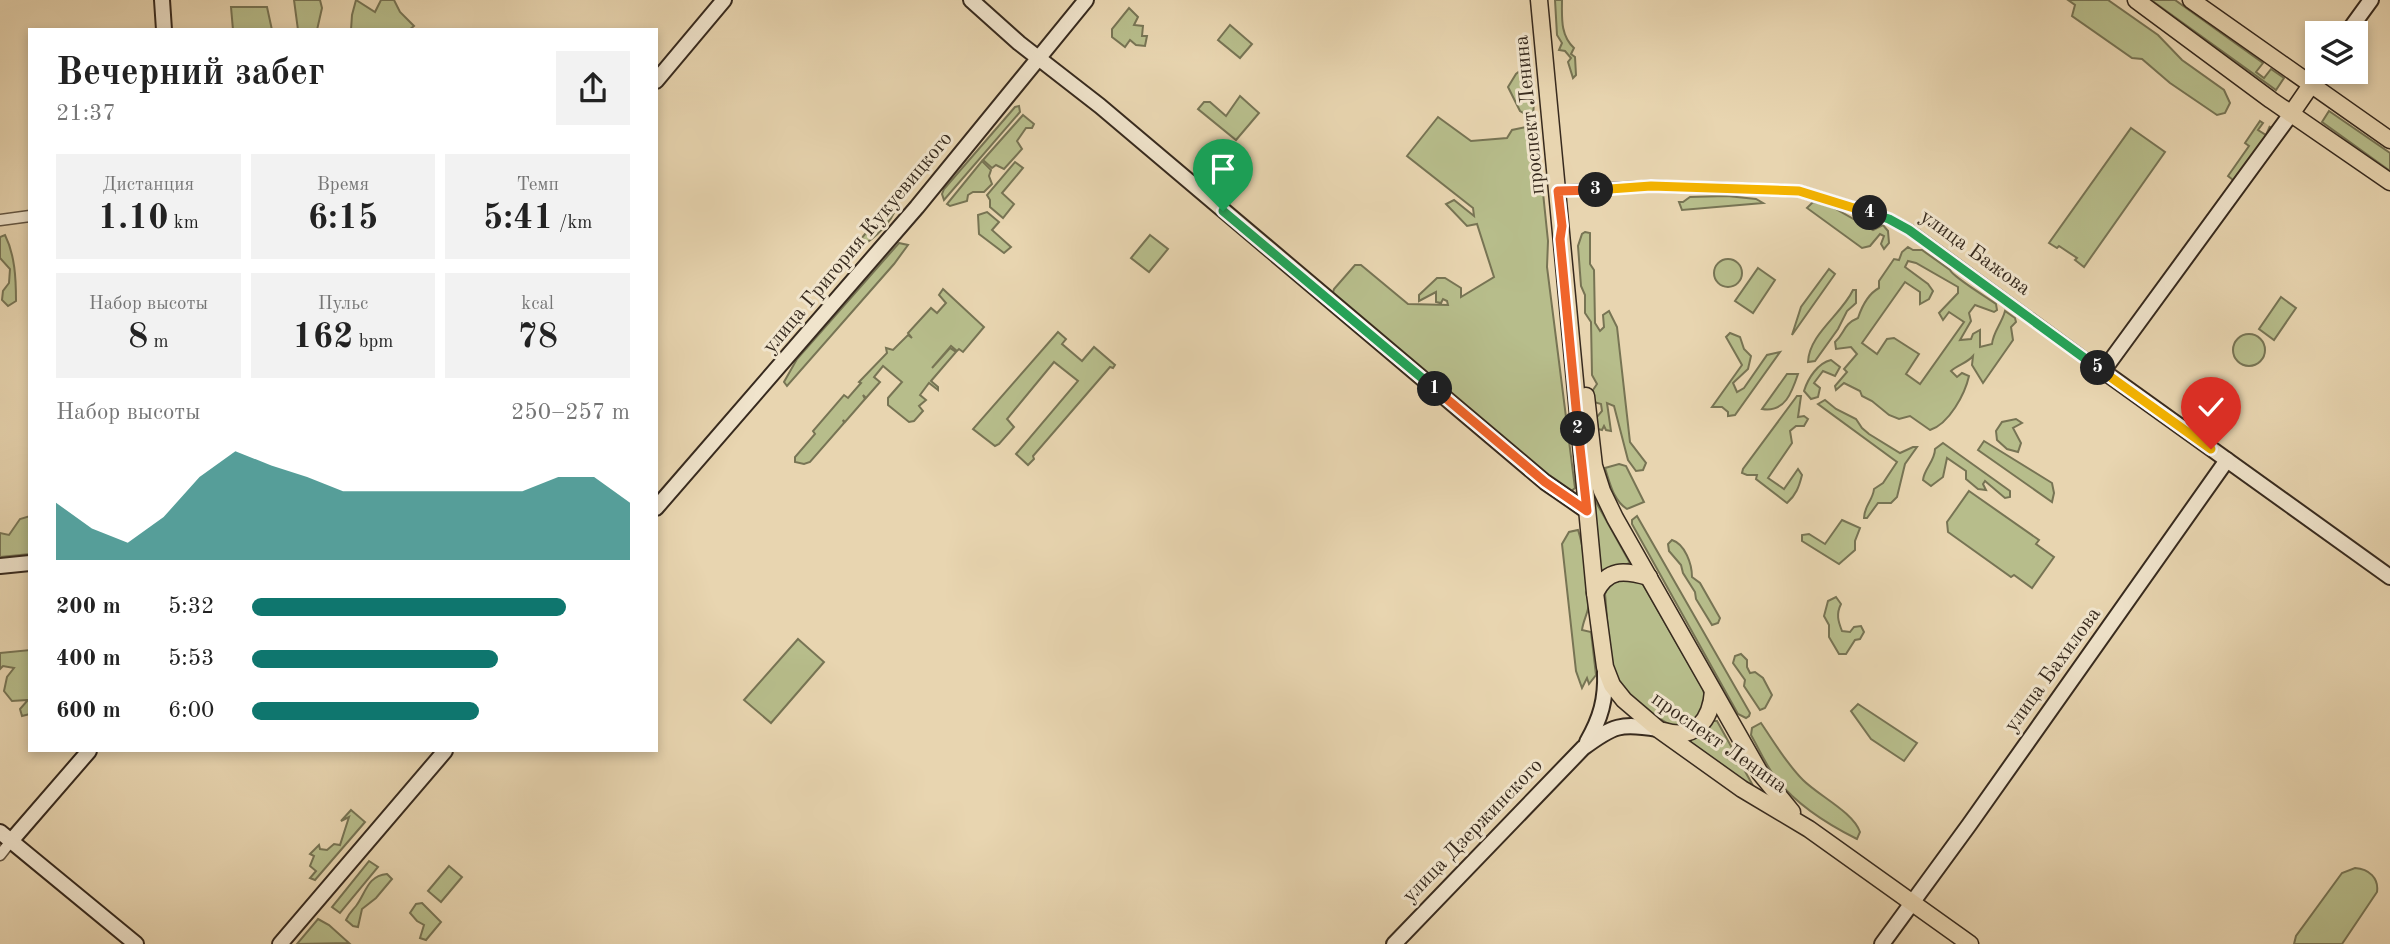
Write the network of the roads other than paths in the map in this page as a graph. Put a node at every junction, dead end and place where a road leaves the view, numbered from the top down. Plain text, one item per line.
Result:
1 (162, 0) edge
2 (724, 0) edge
3 (971, 0) edge
4 (1086, 0) edge
5 (1539, 0) edge
6 (2136, 0) edge
7 (2191, 0) edge
8 (2371, 0) edge
9 (2356, 21) edge
10 (164, 28) edge
11 (1040, 58) junction
12 (2305, 72) edge
13 (658, 78) edge
14 (2311, 84) edge
15 (2322, 84) edge
16 (2291, 114) junction
17 (2390, 140) edge
18 (2390, 183) edge
19 (1558, 191) junction
20 (28, 216) edge
21 (0, 220) edge
22 (1562, 226) junction
23 (2103, 371) junction
24 (2227, 460) junction
25 (658, 506) edge
26 (1587, 511) junction
27 (28, 563) edge
28 (0, 566) edge
29 (1648, 577) junction
30 (2390, 577) edge
31 (1595, 593) junction
32 (1605, 667) junction
33 (1713, 691) junction
34 (1658, 729) junction
35 (1583, 748) junction
36 (88, 752) edge
37 (444, 752) edge
38 (1809, 829) junction
39 (6, 837) edge
40 (0, 855) edge
41 (1912, 903) junction
42 (136, 944) edge
43 (280, 944) edge
44 (1394, 944) edge
45 (1882, 944) edge
46 (1970, 944) edge

1 - 10 street
2 - 13 street
3 - 11 street
4 - 11 street, улица Григория Кукуевицкого
5 - 19 main road, проспект Ленина
6 - 16 main road
7 - 12 main road
8 - 9 street
11 - 25 street, улица Григория Кукуевицкого
11 - 26 street
14 - 16 main road
15 - 17 main road
16 - 18 main road
16 - 23 street
19 - 22 main road, проспект Ленина
19 - 23 street, улица Бажова
20 - 21 street
22 - 26 main road, проспект Ленина
22 - 29 main road, проспект Ленина
23 - 24 street, улица Бажова
24 - 30 street, улица Бажова
24 - 41 street, улица Бахилова
26 - 31 main road, проспект Ленина
27 - 28 street
29 - 31 main road
29 - 33 main road, проспект Ленина
31 - 32 main road, проспект Ленина
32 - 34 main road, проспект Ленина
32 - 35 street, улица Дзержинского
33 - 34 main road
33 - 38 main road, проспект Ленина
34 - 35 street, улица Дзержинского
34 - 38 main road, проспект Ленина
35 - 44 street, улица Дзержинского
36 - 39 street
37 - 43 street
38 - 41 main road, проспект Ленина
39 - 40 street
39 - 42 street
41 - 45 street, улица Бахилова
41 - 46 main road, проспект Ленина

